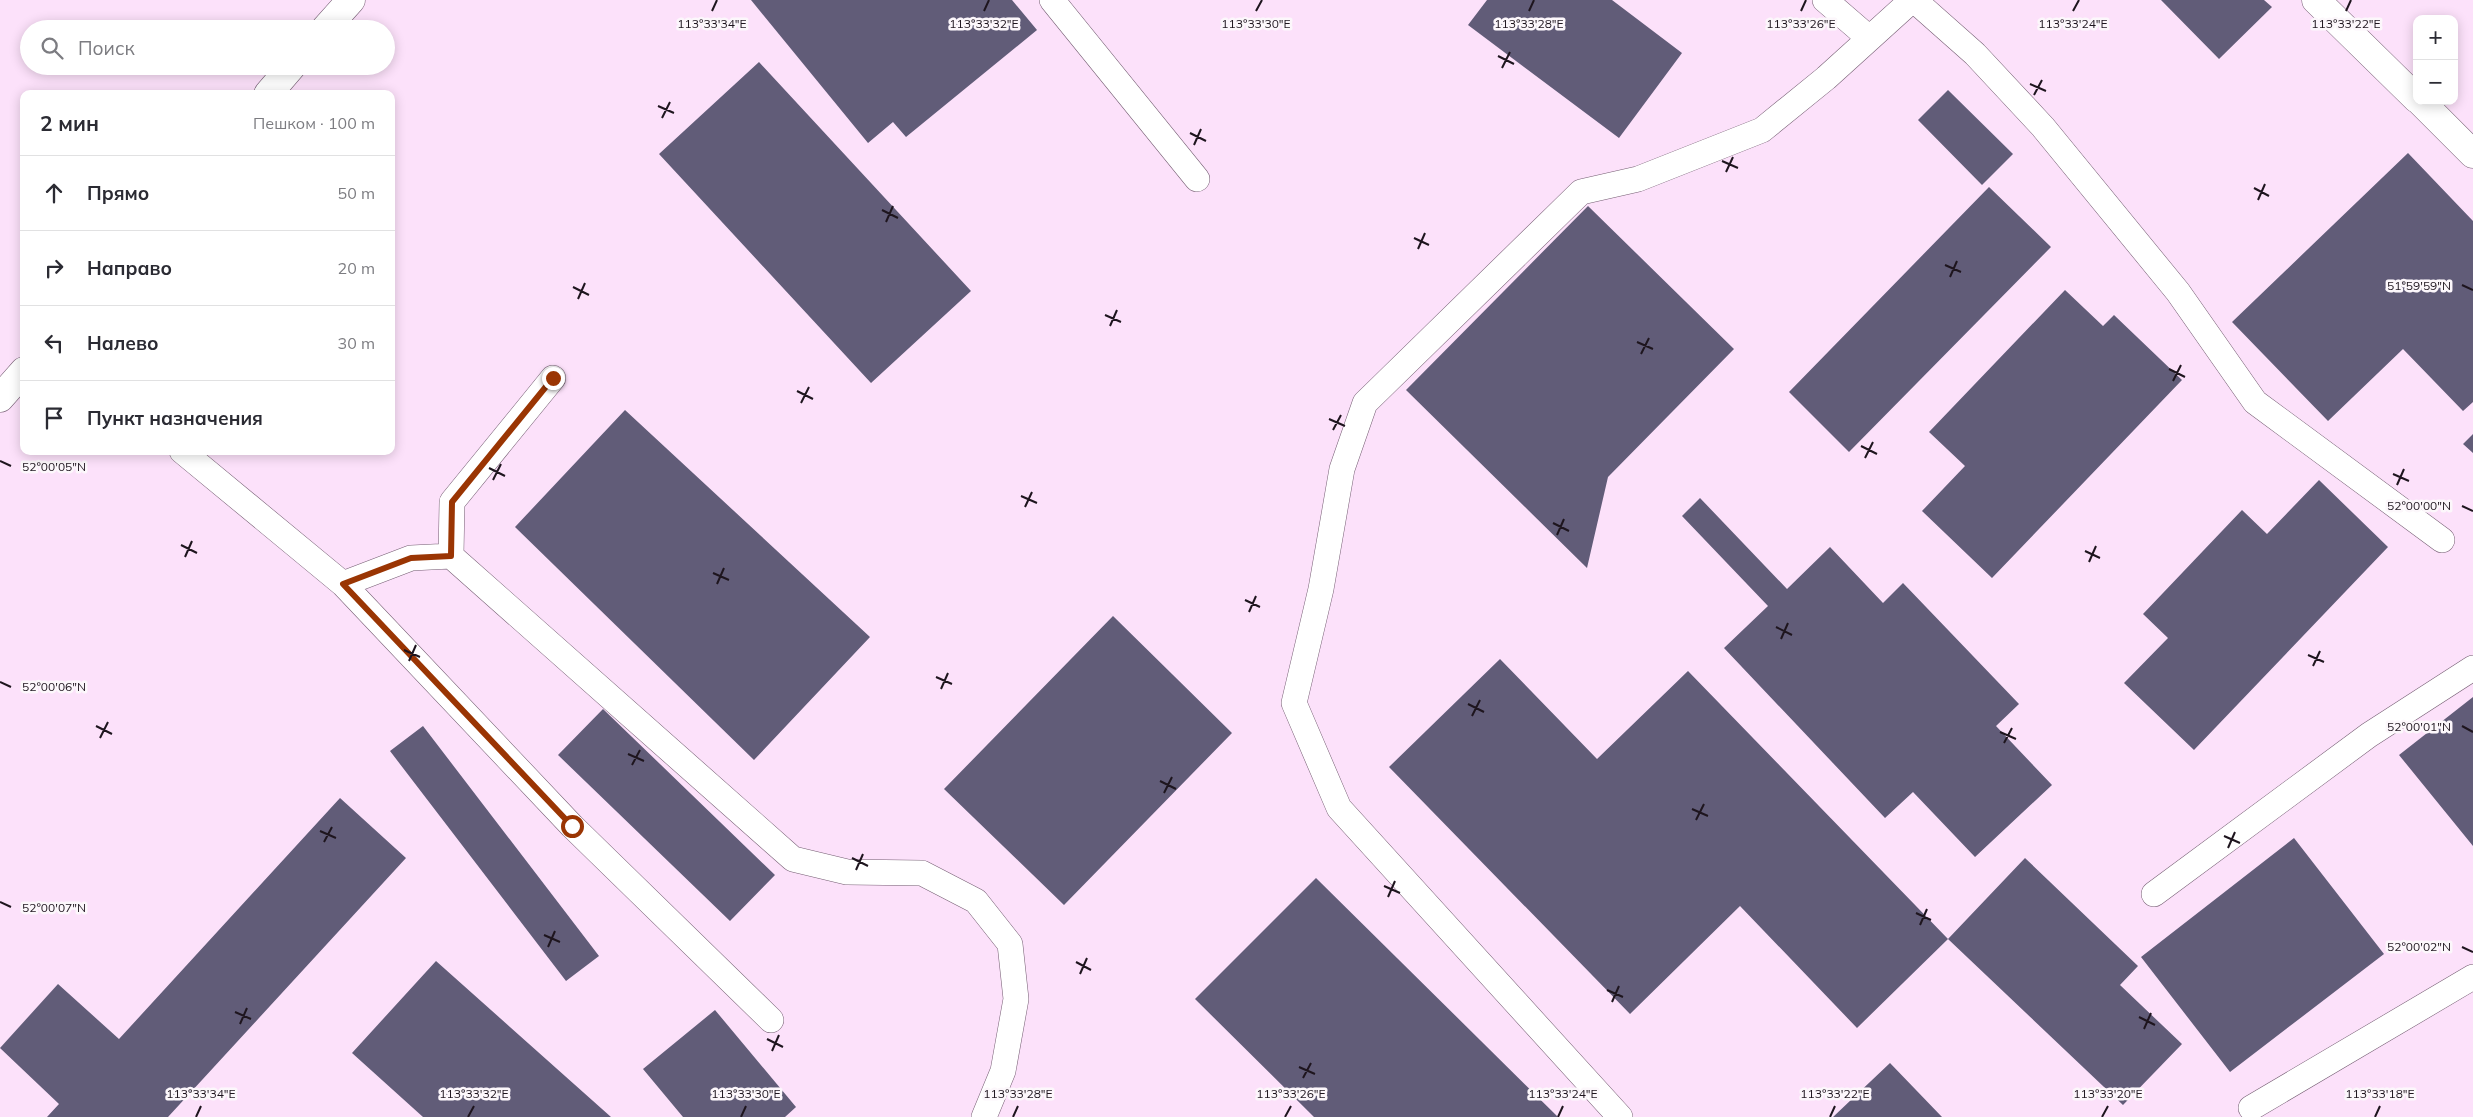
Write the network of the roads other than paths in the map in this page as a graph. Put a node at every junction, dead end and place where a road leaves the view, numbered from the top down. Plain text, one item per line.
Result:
1 (350, 0) edge
2 (1052, 0) edge
3 (1825, 0) edge
4 (1913, 0) edge
5 (2316, 0) edge
6 (333, 20) edge
7 (1869, 38) junction
8 (284, 75) edge
9 (271, 90) edge
10 (2413, 94) edge
11 (2424, 105) edge
12 (2473, 154) edge
13 (1197, 179) dead end
14 (20, 376) edge
15 (553, 378) dead end
16 (0, 398) edge
17 (187, 455) edge
18 (2442, 540) dead end
19 (451, 556) junction
20 (343, 584) junction
21 (2473, 668) edge
22 (2154, 894) dead end
23 (2473, 977) edge
24 (772, 1020) dead end
25 (2251, 1108) dead end
26 (984, 1117) edge
27 (1620, 1117) edge

1 - 6 street
2 - 13 lane
3 - 7 lane
4 - 7 lane
4 - 18 lane
5 - 10 street
7 - 27 lane
8 - 9 street
11 - 12 street
14 - 16 street
15 - 19 lane
17 - 20 lane
19 - 20 lane
19 - 26 lane
20 - 24 lane
21 - 22 lane
23 - 25 lane

